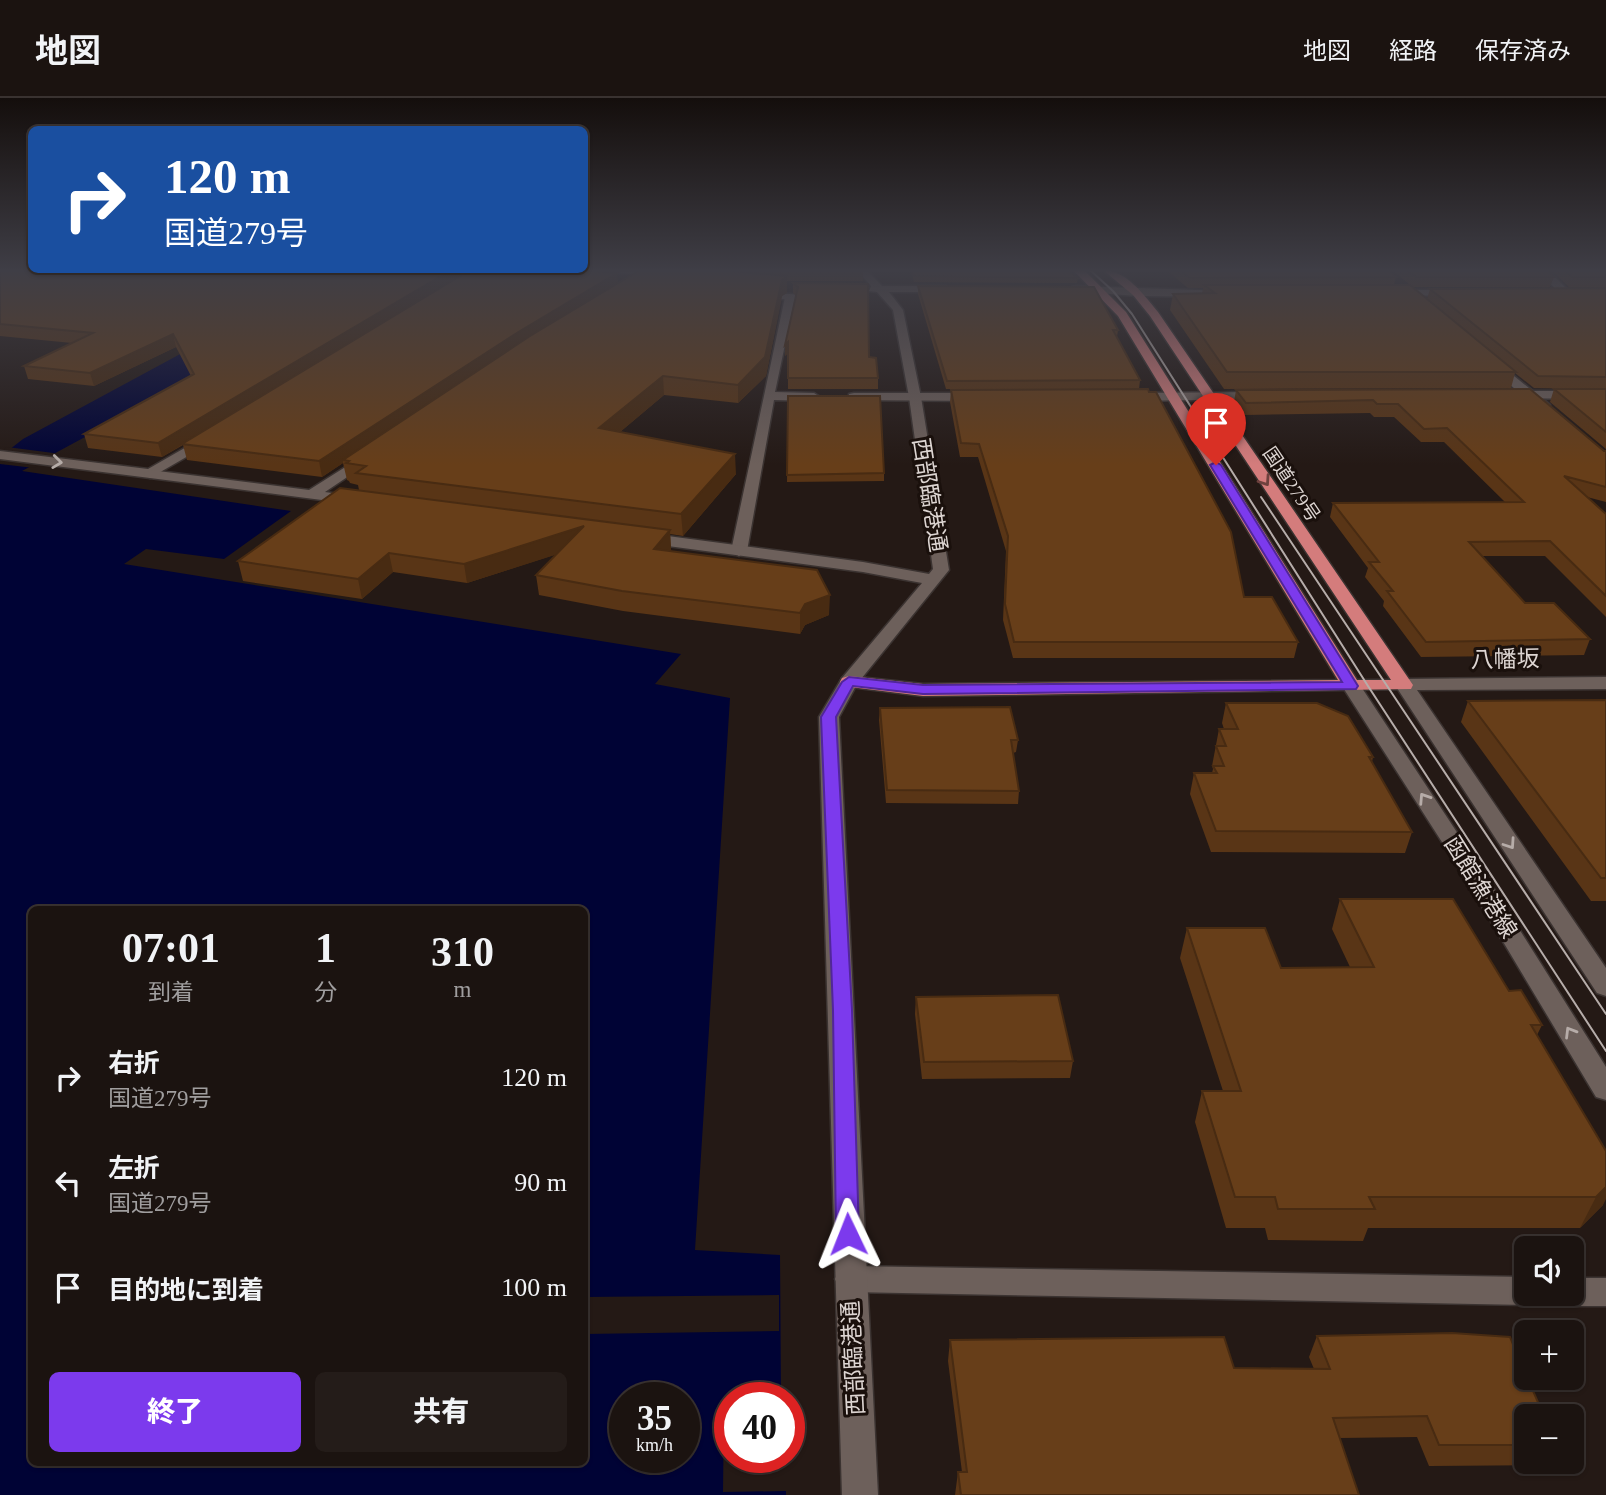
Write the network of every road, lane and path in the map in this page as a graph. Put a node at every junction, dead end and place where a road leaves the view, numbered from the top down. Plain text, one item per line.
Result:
1 (782, 335) edge
2 (903, 335) edge
3 (1135, 335) edge
4 (1168, 335) edge
5 (1478, 351) edge
6 (1503, 395) edge
7 (1531, 395) junction
8 (1606, 395) edge
9 (768, 396) junction
10 (1208, 396) junction
11 (1282, 396) edge
12 (915, 397) junction
13 (995, 397) edge
14 (1117, 397) edge
15 (1173, 397) junction
16 (1553, 415) edge
17 (216, 433) edge
18 (382, 448) edge
19 (0, 456) edge
20 (150, 474) junction
21 (311, 495) junction
22 (365, 502) edge
23 (632, 537) edge
24 (739, 551) junction
25 (934, 580) junction
26 (849, 682) junction
27 (1606, 682) edge
28 (1404, 685) junction
29 (1351, 686) junction
30 (1606, 987) edge
31 (1606, 1090) edge
32 (849, 1279) junction
33 (1514, 1291) edge
34 (1584, 1292) edge
35 (1606, 1293) edge
36 (860, 1495) edge

1 - 9 street
2 - 12 street, 西部臨港通
3 - 15 highway
4 - 10 highway, 国道279号
5 - 7 street
6 - 7 street
7 - 8 street
7 - 16 street
9 - 12 street
9 - 24 street
10 - 11 street
10 - 15 street
10 -> 28 highway, 国道279号
12 - 13 street
12 - 25 street, 西部臨港通
14 - 15 street
15 - 29 highway
17 - 20 street
18 - 21 street
19 -> 20 street
20 - 21 street
21 - 22 street
23 - 24 street
24 - 25 street
25 - 26 street, 西部臨港通
26 - 29 highway
26 - 32 street, 西部臨港通
27 - 28 street, 八幡坂
28 - 29 highway
28 -> 30 street, 函館漁港線
31 -> 29 street, 函館漁港線
32 - 33 street
32 - 36 street, 西部臨港通
34 - 35 street

